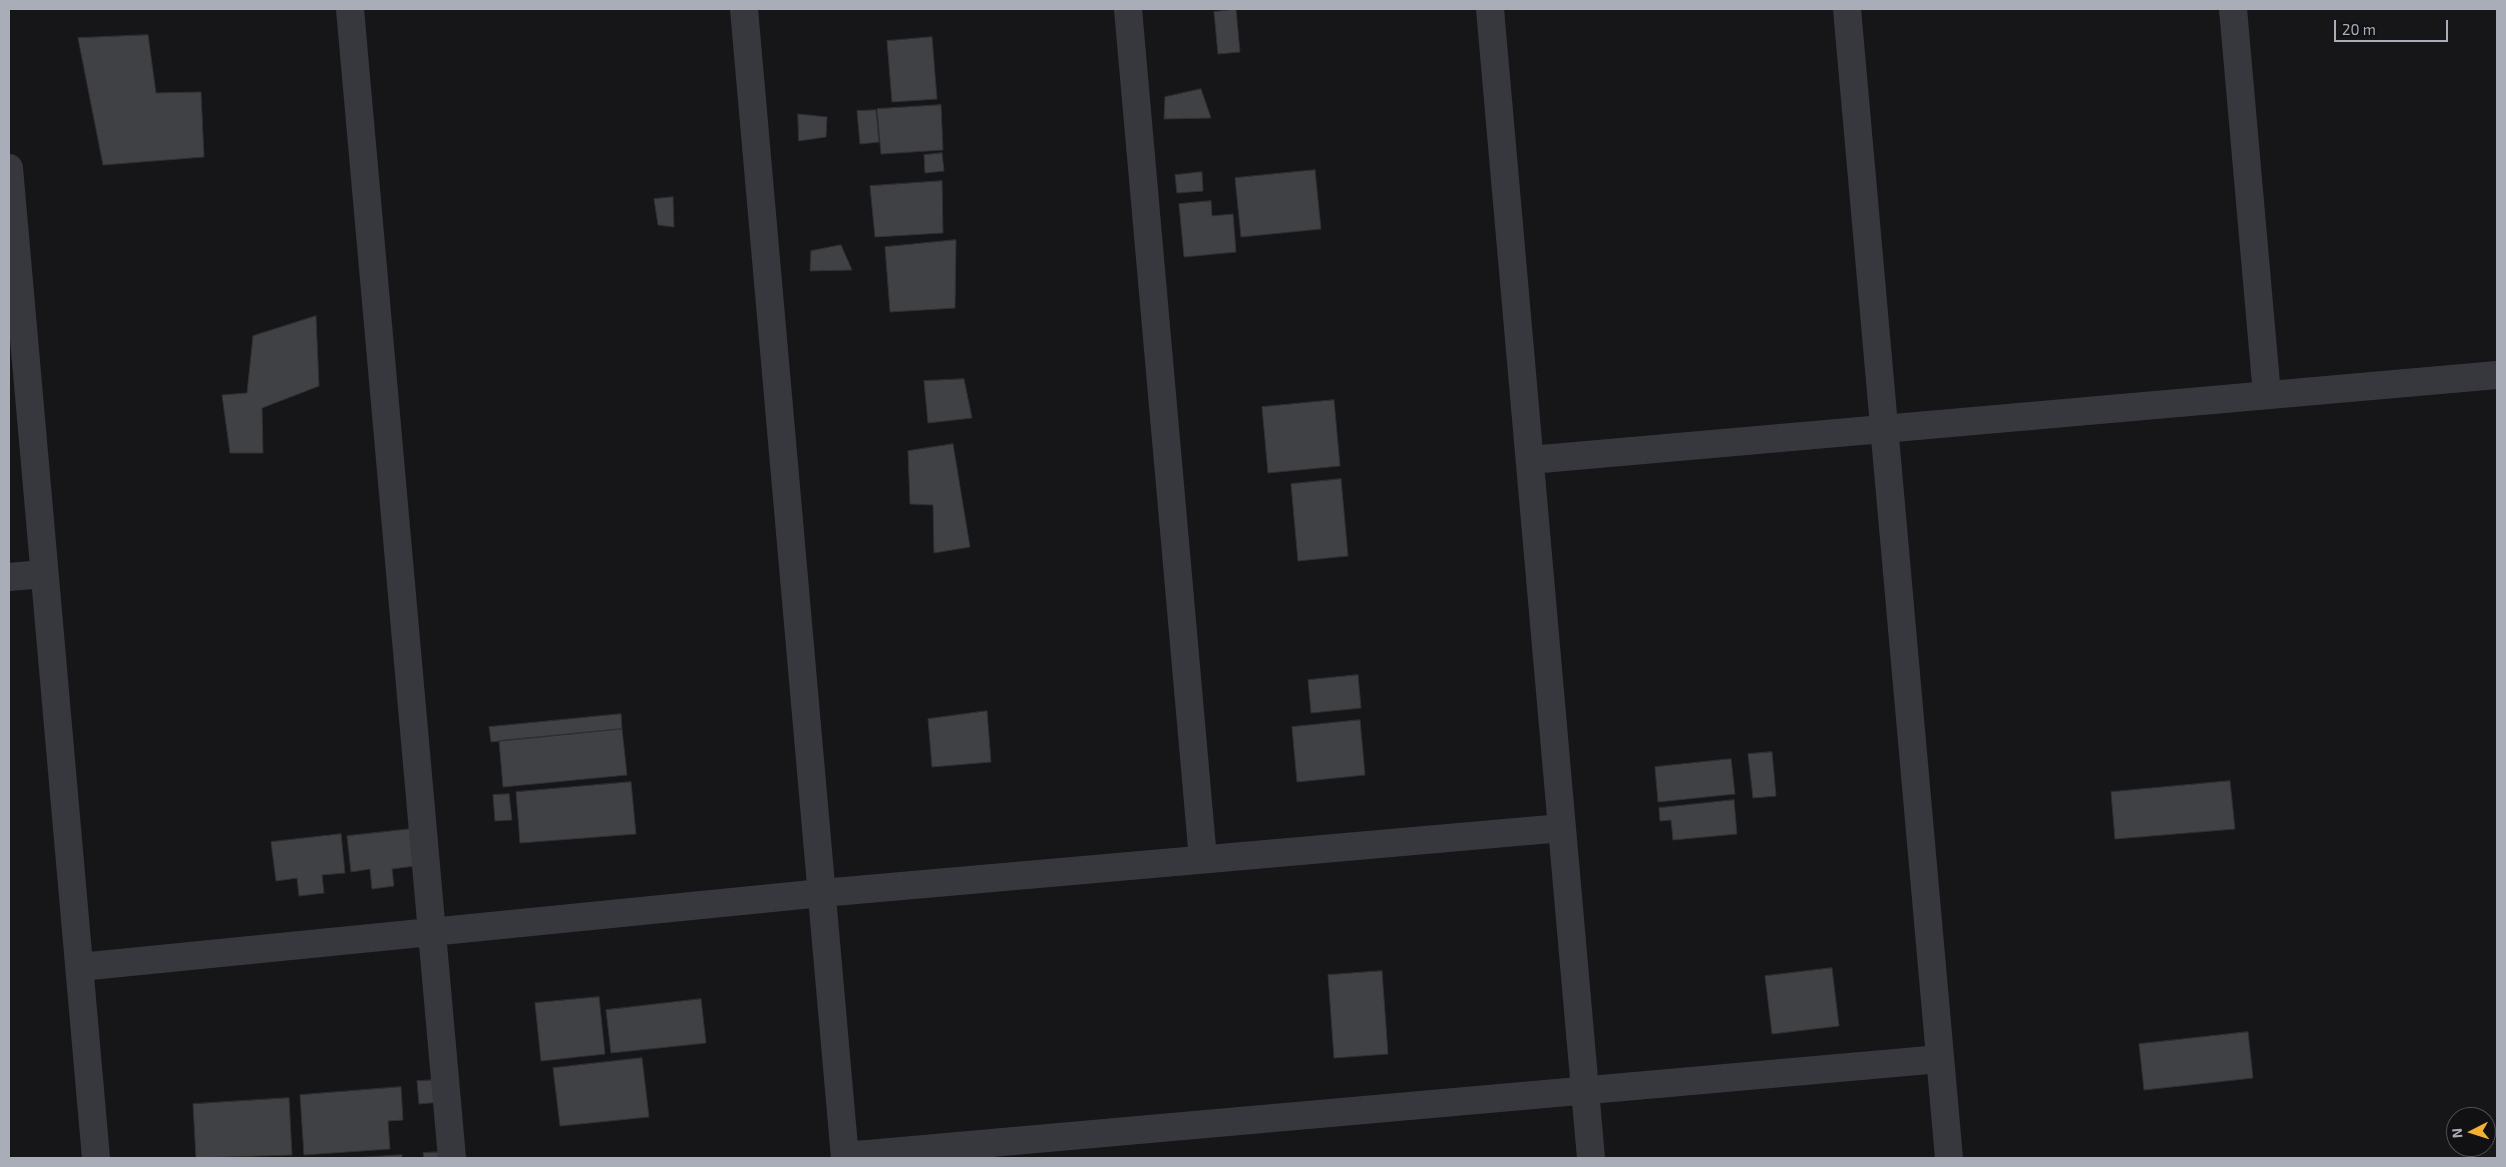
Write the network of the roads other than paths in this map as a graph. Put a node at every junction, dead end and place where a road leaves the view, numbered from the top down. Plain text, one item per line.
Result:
1 (350, 9) edge
2 (744, 9) edge
3 (1128, 9) edge
4 (1490, 9) edge
5 (1847, 9) edge
6 (2233, 9) edge
7 (9, 168) edge
8 (2497, 375) edge
9 (2267, 395) junction
10 (1884, 429) junction
11 (1530, 460) junction
12 (44, 574) junction
13 (9, 577) edge
14 (1562, 828) junction
15 (1203, 859) junction
16 (822, 893) junction
17 (432, 932) junction
18 (80, 967) junction
19 (1940, 1059) junction
20 (1586, 1090) junction
21 (845, 1157) edge
22 (96, 1158) edge
23 (452, 1158) edge
24 (1591, 1158) edge
25 (1949, 1158) edge

1 - 17 street
2 - 16 street
3 - 15 street
4 - 11 street
5 - 10 street
6 - 9 street
7 - 12 street
8 - 9 street
9 - 10 street
10 - 11 street
10 - 19 street
11 - 14 street
12 - 13 street
12 - 18 street
14 - 15 street
14 - 20 street
15 - 16 street
16 - 17 street
16 - 21 street
17 - 18 street
17 - 23 street
18 - 22 street
19 - 20 street
19 - 25 street
20 - 21 street
20 - 24 street

